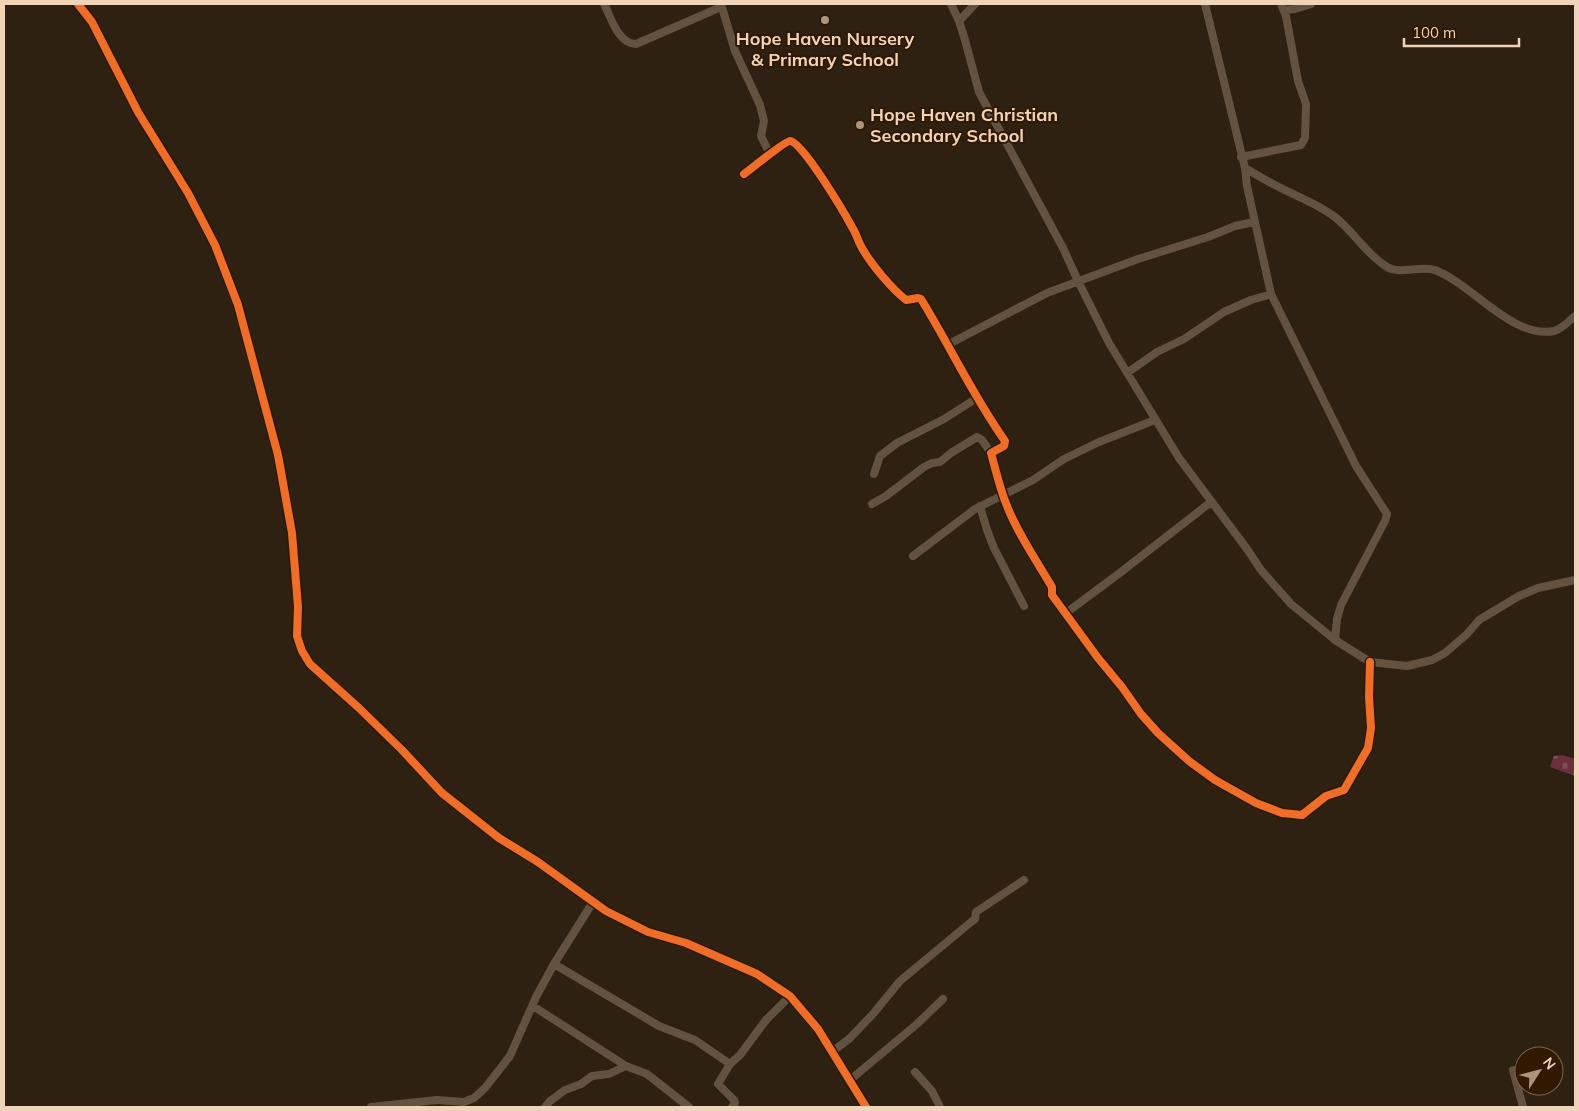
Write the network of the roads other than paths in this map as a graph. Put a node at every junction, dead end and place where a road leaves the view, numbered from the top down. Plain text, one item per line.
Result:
1 (78, 4) edge
2 (604, 4) edge
3 (951, 4) edge
4 (975, 4) edge
5 (1205, 4) edge
6 (1311, 4) edge
7 (721, 5) edge
8 (1283, 7) edge
9 (959, 21) junction
10 (770, 154) junction
11 (1241, 157) junction
12 (1245, 168) junction
13 (744, 174) dead end
14 (1254, 222) junction
15 (1078, 281) junction
16 (1271, 294) junction
17 (1575, 316) edge
18 (947, 346) junction
19 (1127, 373) junction
20 (977, 398) junction
21 (1155, 420) junction
22 (992, 454) junction
23 (874, 474) dead end
24 (1003, 495) junction
25 (1211, 502) junction
26 (872, 504) dead end
27 (980, 506) junction
28 (913, 556) dead end
29 (1575, 580) edge
30 (1024, 606) dead end
31 (1066, 613) junction
32 (1335, 640) junction
33 (1370, 662) junction
34 (1024, 880) dead end
35 (593, 902) junction
36 (554, 964) junction
37 (790, 996) junction
38 (943, 998) dead end
39 (533, 1006) junction
40 (833, 1051) junction
41 (730, 1064) junction
42 (626, 1066) junction
43 (1513, 1070) dead end
44 (915, 1072) dead end
45 (850, 1080) junction
46 (464, 1102) junction
47 (371, 1107) edge
48 (471, 1107) edge
49 (545, 1107) edge
50 (689, 1107) edge
51 (732, 1107) edge
52 (866, 1107) edge
53 (940, 1107) edge
54 (1522, 1107) edge

1 - 35 street
2 - 7 street
3 - 9 street
4 - 9 street
5 - 11 street
6 - 8 street
7 - 10 street
8 - 11 street
9 - 15 street
10 - 13 street
10 - 18 street
11 - 12 street
12 - 14 street
12 - 17 street
14 - 15 street
14 - 16 street
15 - 18 street
15 - 19 street
16 - 19 street
16 - 32 street
18 - 20 street
19 - 21 street
20 - 22 street
20 - 23 street
21 - 24 street
21 - 25 street
22 - 24 street
22 - 26 street
24 - 27 street
24 - 31 street
25 - 31 street
25 - 32 street
27 - 28 street
27 - 30 street
29 - 33 street
31 - 33 street
32 - 33 street
34 - 40 street
35 - 36 street
35 - 37 street
36 - 39 street
36 - 41 street
37 - 40 street
37 - 41 street
38 - 45 street
39 - 42 street
39 - 46 street
40 - 45 street
41 - 51 street
42 - 49 street
42 - 50 street
43 - 54 street
44 - 53 street
45 - 52 street
46 - 47 street
46 - 48 street

